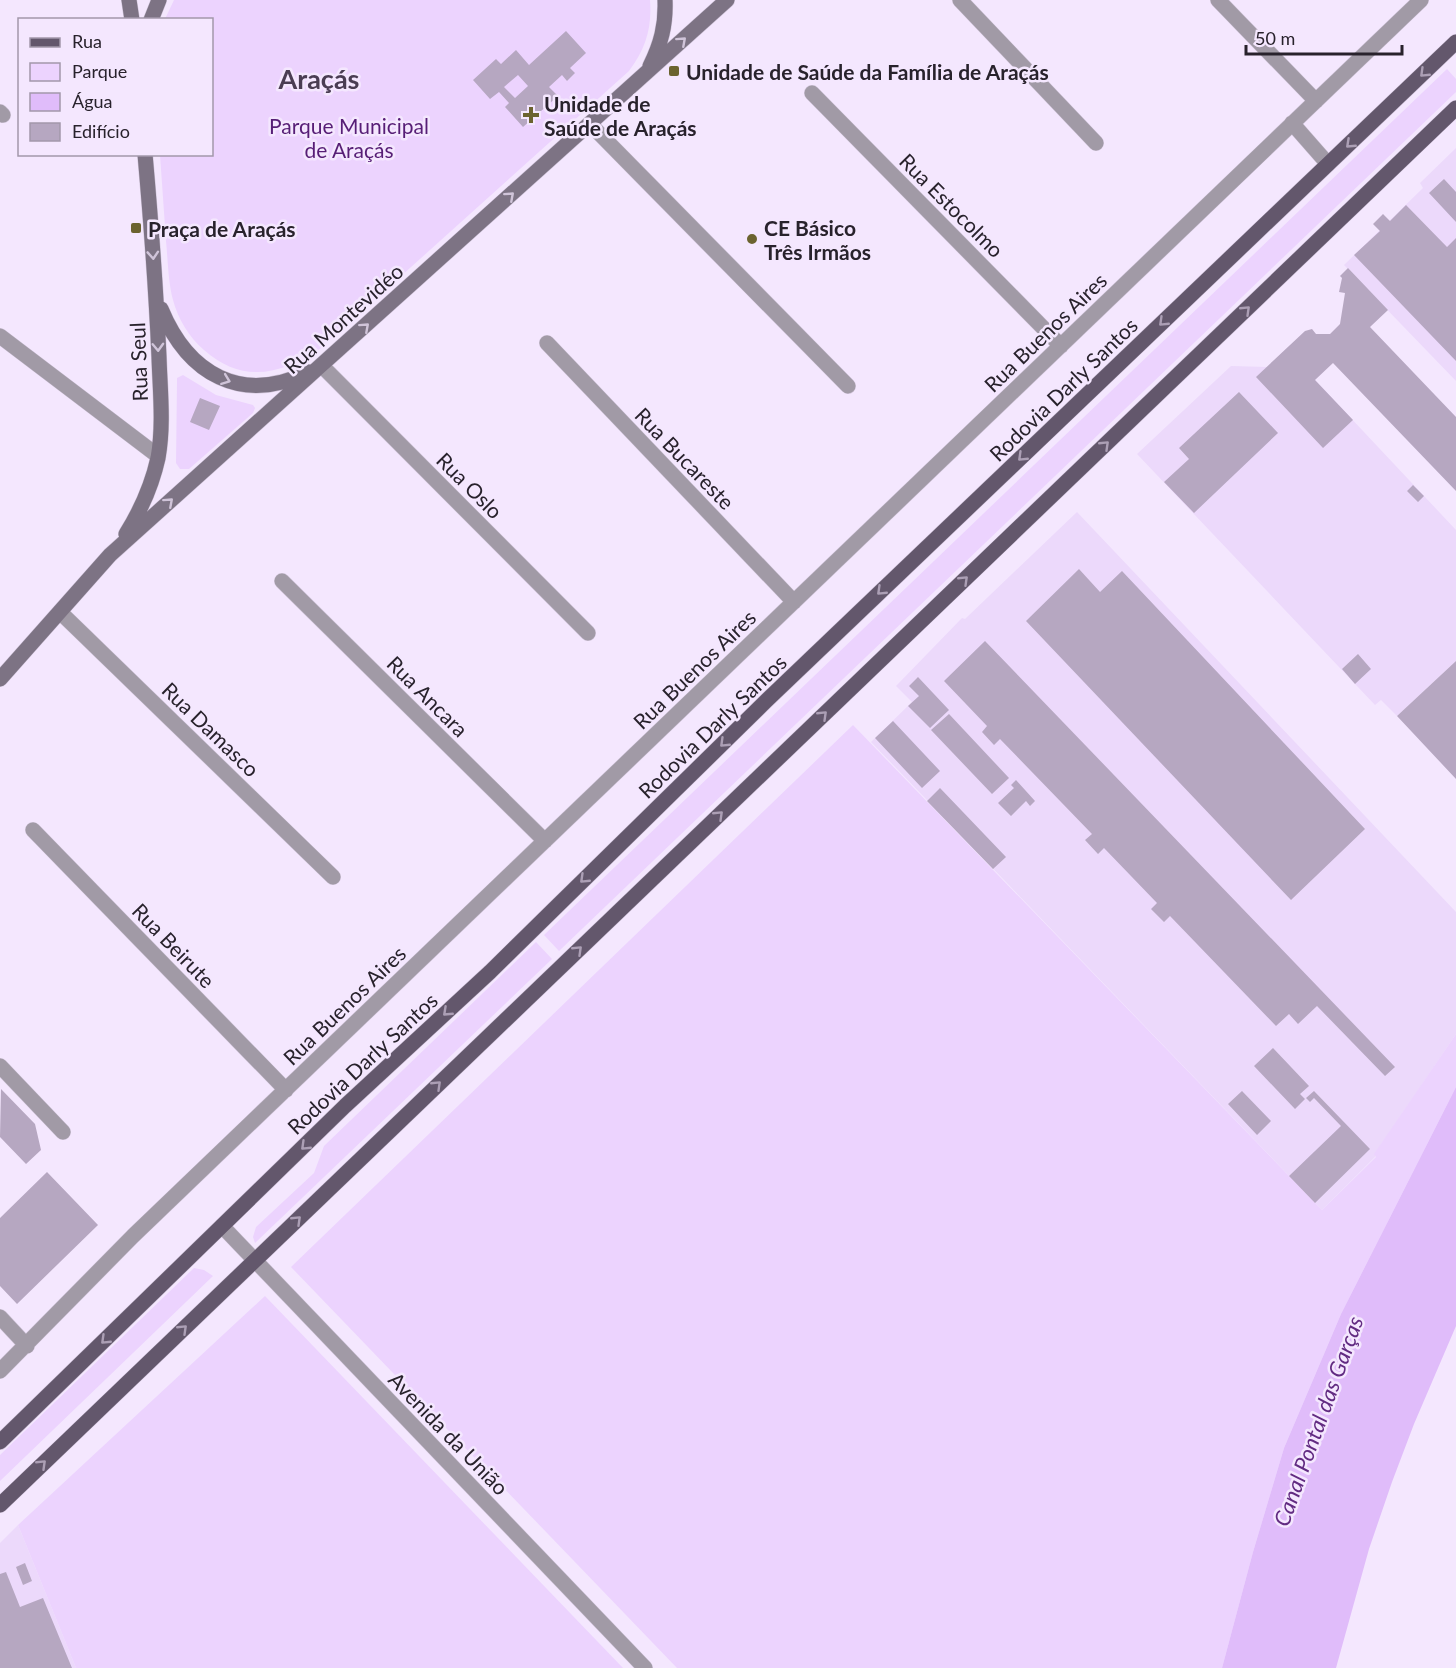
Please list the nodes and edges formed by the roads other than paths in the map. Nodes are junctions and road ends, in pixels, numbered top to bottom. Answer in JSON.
{"nodes":[{"id":1,"x":129,"y":0,"type":"edge"},
{"id":2,"x":159,"y":0,"type":"edge"},
{"id":3,"x":665,"y":0,"type":"edge"},
{"id":4,"x":727,"y":0,"type":"edge"},
{"id":5,"x":960,"y":0,"type":"edge"},
{"id":6,"x":1218,"y":0,"type":"edge"},
{"id":7,"x":1421,"y":0,"type":"edge"},
{"id":8,"x":132,"y":18,"type":"edge"},
{"id":9,"x":152,"y":18,"type":"edge"},
{"id":10,"x":1456,"y":42,"type":"edge"},
{"id":11,"x":639,"y":80,"type":"junction"},
{"id":12,"x":812,"y":93,"type":"dead end"},
{"id":13,"x":1316,"y":101,"type":"junction"},
{"id":14,"x":1456,"y":108,"type":"edge"},
{"id":15,"x":1292,"y":123,"type":"junction"},
{"id":16,"x":590,"y":124,"type":"junction"},
{"id":17,"x":1096,"y":143,"type":"dead end"},
{"id":18,"x":145,"y":156,"type":"edge"},
{"id":19,"x":1328,"y":164,"type":"junction"},
{"id":20,"x":156,"y":288,"type":"junction"},
{"id":21,"x":0,"y":336,"type":"edge"},
{"id":22,"x":547,"y":343,"type":"dead end"},
{"id":23,"x":1061,"y":346,"type":"junction"},
{"id":24,"x":322,"y":366,"type":"junction"},
{"id":25,"x":848,"y":386,"type":"dead end"},
{"id":26,"x":158,"y":456,"type":"junction"},
{"id":27,"x":110,"y":555,"type":"junction"},
{"id":28,"x":282,"y":581,"type":"dead end"},
{"id":29,"x":794,"y":602,"type":"junction"},
{"id":30,"x":60,"y":612,"type":"junction"},
{"id":31,"x":588,"y":633,"type":"dead end"},
{"id":32,"x":0,"y":679,"type":"edge"},
{"id":33,"x":33,"y":830,"type":"dead end"},
{"id":34,"x":545,"y":841,"type":"junction"},
{"id":35,"x":333,"y":877,"type":"dead end"},
{"id":36,"x":0,"y":1066,"type":"edge"},
{"id":37,"x":285,"y":1090,"type":"junction"},
{"id":38,"x":63,"y":1132,"type":"dead end"},
{"id":39,"x":222,"y":1226,"type":"junction"},
{"id":40,"x":255,"y":1261,"type":"junction"},
{"id":41,"x":0,"y":1317,"type":"edge"},
{"id":42,"x":27,"y":1346,"type":"junction"},
{"id":43,"x":0,"y":1371,"type":"edge"},
{"id":44,"x":0,"y":1442,"type":"edge"},
{"id":45,"x":0,"y":1505,"type":"edge"},
{"id":46,"x":645,"y":1668,"type":"edge"}],
"edges":[{"from":1,"to":8,"type":"street"},
{"from":2,"to":9,"type":"street"},
{"from":3,"to":11,"type":"street"},
{"from":11,"to":4,"type":"street","name":"Rua Montevidéo","one_way":true},
{"from":5,"to":17,"type":"street"},
{"from":6,"to":13,"type":"street"},
{"from":7,"to":13,"type":"street","name":"Rua Buenos Aires"},
{"from":10,"to":19,"type":"main road","name":"Rodovia Darly Santos","one_way":true},
{"from":11,"to":16,"type":"street","name":"Rua Montevidéo"},
{"from":12,"to":23,"type":"street","name":"Rua Estocolmo"},
{"from":13,"to":15,"type":"street","name":"Rua Buenos Aires"},
{"from":40,"to":14,"type":"main road","one_way":true},
{"from":15,"to":19,"type":"street"},
{"from":15,"to":23,"type":"street","name":"Rua Buenos Aires"},
{"from":24,"to":16,"type":"street","name":"Rua Montevidéo","one_way":true},
{"from":16,"to":25,"type":"street"},
{"from":18,"to":20,"type":"street","name":"Rua Seul","one_way":true},
{"from":19,"to":39,"type":"main road","name":"Rodovia Darly Santos","one_way":true},
{"from":20,"to":24,"type":"street","one_way":true},
{"from":20,"to":26,"type":"street","name":"Rua Seul","one_way":true},
{"from":21,"to":26,"type":"street"},
{"from":22,"to":29,"type":"street","name":"Rua Bucareste"},
{"from":23,"to":29,"type":"street","name":"Rua Buenos Aires"},
{"from":27,"to":24,"type":"street","name":"Rua Montevidéo","one_way":true},
{"from":24,"to":31,"type":"street","name":"Rua Oslo"},
{"from":26,"to":27,"type":"street","name":"Rua Seul"},
{"from":27,"to":30,"type":"street","name":"Rua Montevidéo"},
{"from":28,"to":34,"type":"street","name":"Rua Ancara"},
{"from":29,"to":34,"type":"street","name":"Rua Buenos Aires"},
{"from":30,"to":32,"type":"street","name":"Rua Montevidéo"},
{"from":30,"to":35,"type":"street","name":"Rua Damasco"},
{"from":33,"to":37,"type":"street","name":"Rua Beirute"},
{"from":34,"to":37,"type":"street","name":"Rua Buenos Aires"},
{"from":36,"to":38,"type":"street"},
{"from":37,"to":42,"type":"street","name":"Rua Buenos Aires"},
{"from":39,"to":40,"type":"street","name":"Avenida da União"},
{"from":39,"to":44,"type":"main road","name":"Rodovia Darly Santos","one_way":true},
{"from":45,"to":40,"type":"main road","one_way":true},
{"from":40,"to":46,"type":"street","name":"Avenida da União"},
{"from":41,"to":42,"type":"street"},
{"from":42,"to":43,"type":"street","name":"Rua Buenos Aires"}]}
